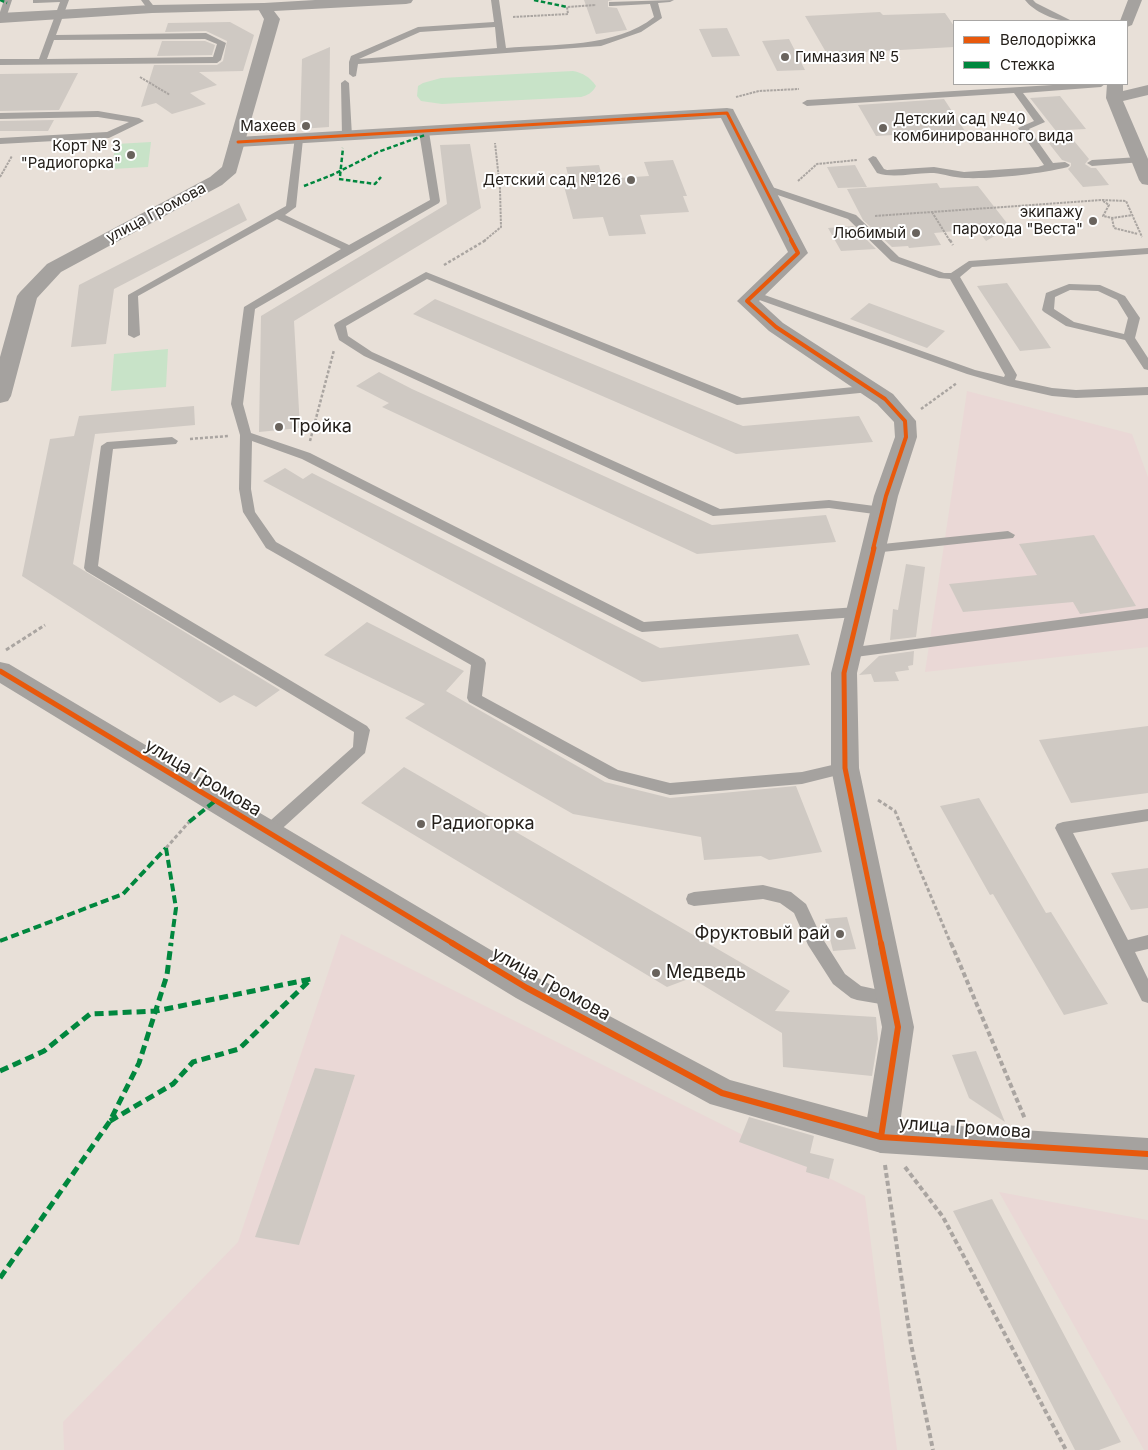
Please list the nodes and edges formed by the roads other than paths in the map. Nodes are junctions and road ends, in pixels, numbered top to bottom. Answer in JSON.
{"nodes":[{"id":1,"x":8,"y":0,"type":"edge"},
{"id":2,"x":65,"y":0,"type":"edge"},
{"id":3,"x":406,"y":0,"type":"edge"},
{"id":4,"x":495,"y":0,"type":"edge"},
{"id":5,"x":670,"y":0,"type":"edge"},
{"id":6,"x":1029,"y":0,"type":"edge"},
{"id":7,"x":36,"y":1,"type":"edge"},
{"id":8,"x":653,"y":1,"type":"edge"},
{"id":9,"x":1140,"y":1,"type":"edge"},
{"id":10,"x":269,"y":3,"type":"edge"},
{"id":11,"x":612,"y":4,"type":"road end"},
{"id":12,"x":148,"y":5,"type":"edge"},
{"id":13,"x":59,"y":7,"type":"edge"},
{"id":14,"x":1,"y":18,"type":"edge"},
{"id":15,"x":1066,"y":20,"type":"edge"},
{"id":16,"x":1128,"y":20,"type":"edge"},
{"id":17,"x":498,"y":24,"type":"junction"},
{"id":18,"x":51,"y":38,"type":"junction"},
{"id":19,"x":502,"y":50,"type":"junction"},
{"id":20,"x":0,"y":62,"type":"edge"},
{"id":21,"x":42,"y":62,"type":"junction"},
{"id":22,"x":353,"y":62,"type":"junction"},
{"id":23,"x":352,"y":74,"type":"dead end"},
{"id":24,"x":345,"y":84,"type":"dead end"},
{"id":25,"x":1082,"y":85,"type":"edge"},
{"id":26,"x":1062,"y":86,"type":"edge"},
{"id":27,"x":1021,"y":90,"type":"junction"},
{"id":28,"x":1148,"y":90,"type":"edge"},
{"id":29,"x":1114,"y":91,"type":"edge"},
{"id":30,"x":807,"y":103,"type":"dead end"},
{"id":31,"x":0,"y":116,"type":"edge"},
{"id":32,"x":424,"y":132,"type":"junction"},
{"id":33,"x":348,"y":136,"type":"junction"},
{"id":34,"x":298,"y":138,"type":"junction"},
{"id":35,"x":0,"y":141,"type":"edge"},
{"id":36,"x":238,"y":142,"type":"junction"},
{"id":37,"x":872,"y":159,"type":"road end"},
{"id":38,"x":1140,"y":160,"type":"junction"},
{"id":39,"x":1092,"y":163,"type":"dead end"},
{"id":40,"x":1065,"y":165,"type":"dead end"},
{"id":41,"x":1050,"y":166,"type":"junction"},
{"id":42,"x":1148,"y":180,"type":"edge"},
{"id":43,"x":766,"y":188,"type":"junction"},
{"id":44,"x":277,"y":215,"type":"junction"},
{"id":45,"x":1146,"y":247,"type":"edge"},
{"id":46,"x":349,"y":249,"type":"junction"},
{"id":47,"x":954,"y":276,"type":"junction"},
{"id":48,"x":755,"y":295,"type":"junction"},
{"id":49,"x":134,"y":335,"type":"dead end"},
{"id":50,"x":1129,"y":338,"type":"junction"},
{"id":51,"x":1148,"y":366,"type":"edge"},
{"id":52,"x":1008,"y":382,"type":"junction"},
{"id":53,"x":1,"y":387,"type":"edge"},
{"id":54,"x":870,"y":388,"type":"junction"},
{"id":55,"x":1148,"y":391,"type":"edge"},
{"id":56,"x":246,"y":435,"type":"junction"},
{"id":57,"x":172,"y":441,"type":"dead end"},
{"id":58,"x":882,"y":511,"type":"junction"},
{"id":59,"x":1008,"y":535,"type":"dead end"},
{"id":60,"x":873,"y":549,"type":"junction"},
{"id":61,"x":857,"y":612,"type":"junction"},
{"id":62,"x":1148,"y":614,"type":"edge"},
{"id":63,"x":848,"y":653,"type":"junction"},
{"id":64,"x":2,"y":662,"type":"edge"},
{"id":65,"x":846,"y":774,"type":"junction"},
{"id":66,"x":1148,"y":815,"type":"edge"},
{"id":67,"x":268,"y":832,"type":"junction"},
{"id":68,"x":694,"y":899,"type":"dead end"},
{"id":69,"x":1148,"y":942,"type":"edge"},
{"id":70,"x":1124,"y":948,"type":"junction"},
{"id":71,"x":1148,"y":996,"type":"edge"},
{"id":72,"x":892,"y":1000,"type":"junction"},
{"id":73,"x":881,"y":1137,"type":"junction"},
{"id":74,"x":1148,"y":1154,"type":"edge"}],
"edges":[{"from":1,"to":14,"type":"lane"},
{"from":2,"to":13,"type":"lane"},
{"from":3,"to":10,"type":"street"},
{"from":4,"to":17,"type":"lane"},
{"from":5,"to":8,"type":"lane"},
{"from":6,"to":15,"type":"lane"},
{"from":7,"to":13,"type":"lane"},
{"from":8,"to":11,"type":"lane"},
{"from":8,"to":19,"type":"lane"},
{"from":9,"to":16,"type":"street"},
{"from":10,"to":12,"type":"street"},
{"from":10,"to":36,"type":"street","name":"улица Громова"},
{"from":12,"to":13,"type":"street"},
{"from":13,"to":14,"type":"street"},
{"from":13,"to":18,"type":"lane"},
{"from":17,"to":19,"type":"lane"},
{"from":17,"to":22,"type":"lane"},
{"from":18,"to":21,"type":"lane"},
{"from":18,"to":21,"type":"lane"},
{"from":19,"to":22,"type":"lane"},
{"from":20,"to":21,"type":"lane"},
{"from":22,"to":23,"type":"lane"},
{"from":24,"to":33,"type":"lane"},
{"from":25,"to":26,"type":"lane"},
{"from":26,"to":27,"type":"lane"},
{"from":27,"to":30,"type":"lane"},
{"from":27,"to":41,"type":"lane"},
{"from":28,"to":29,"type":"street"},
{"from":29,"to":38,"type":"street"},
{"from":31,"to":35,"type":"lane"},
{"from":32,"to":33,"type":"street"},
{"from":32,"to":43,"type":"street"},
{"from":32,"to":46,"type":"lane"},
{"from":33,"to":34,"type":"street"},
{"from":34,"to":36,"type":"street"},
{"from":34,"to":44,"type":"lane"},
{"from":36,"to":53,"type":"street","name":"улица Громова"},
{"from":37,"to":41,"type":"lane"},
{"from":38,"to":39,"type":"lane"},
{"from":38,"to":42,"type":"street"},
{"from":40,"to":41,"type":"lane"},
{"from":43,"to":47,"type":"lane"},
{"from":43,"to":48,"type":"street"},
{"from":44,"to":46,"type":"lane"},
{"from":44,"to":49,"type":"lane"},
{"from":45,"to":47,"type":"lane"},
{"from":46,"to":56,"type":"lane"},
{"from":47,"to":52,"type":"lane"},
{"from":48,"to":52,"type":"lane"},
{"from":48,"to":54,"type":"street"},
{"from":50,"to":50,"type":"lane"},
{"from":50,"to":51,"type":"lane"},
{"from":52,"to":55,"type":"lane"},
{"from":54,"to":58,"type":"street"},
{"from":54,"to":58,"type":"lane"},
{"from":56,"to":61,"type":"lane"},
{"from":56,"to":65,"type":"lane"},
{"from":57,"to":67,"type":"lane"},
{"from":58,"to":60,"type":"street"},
{"from":59,"to":60,"type":"lane"},
{"from":60,"to":61,"type":"street"},
{"from":61,"to":63,"type":"street"},
{"from":62,"to":63,"type":"lane"},
{"from":63,"to":65,"type":"street"},
{"from":64,"to":67,"type":"street","name":"улица Громова"},
{"from":65,"to":72,"type":"street"},
{"from":66,"to":70,"type":"lane"},
{"from":67,"to":73,"type":"street","name":"улица Громова"},
{"from":68,"to":72,"type":"lane"},
{"from":69,"to":70,"type":"lane"},
{"from":70,"to":71,"type":"lane"},
{"from":72,"to":73,"type":"street"},
{"from":73,"to":74,"type":"street","name":"улица Громова"}]}
